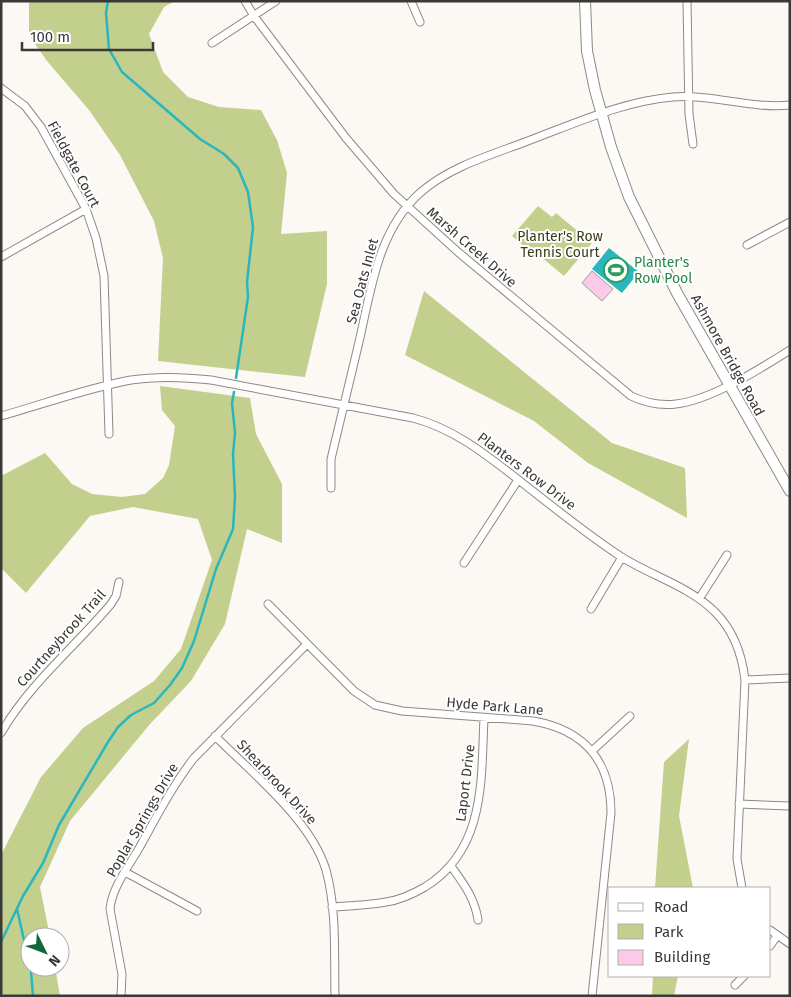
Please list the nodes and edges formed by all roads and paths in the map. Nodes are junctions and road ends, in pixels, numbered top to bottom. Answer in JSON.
{"nodes":[{"id":1,"x":245,"y":1,"type":"edge"},
{"id":2,"x":276,"y":1,"type":"edge"},
{"id":3,"x":411,"y":1,"type":"edge"},
{"id":4,"x":585,"y":1,"type":"edge"},
{"id":5,"x":687,"y":1,"type":"edge"},
{"id":6,"x":254,"y":16,"type":"junction"},
{"id":7,"x":420,"y":22,"type":"dead end"},
{"id":8,"x":212,"y":43,"type":"dead end"},
{"id":9,"x":1,"y":88,"type":"edge"},
{"id":10,"x":690,"y":96,"type":"junction"},
{"id":11,"x":790,"y":105,"type":"edge"},
{"id":12,"x":601,"y":114,"type":"junction"},
{"id":13,"x":693,"y":144,"type":"dead end"},
{"id":14,"x":407,"y":206,"type":"junction"},
{"id":15,"x":86,"y":209,"type":"junction"},
{"id":16,"x":790,"y":222,"type":"edge"},
{"id":17,"x":747,"y":245,"type":"dead end"},
{"id":18,"x":1,"y":257,"type":"edge"},
{"id":19,"x":790,"y":350,"type":"edge"},
{"id":20,"x":729,"y":384,"type":"junction"},
{"id":21,"x":107,"y":386,"type":"junction"},
{"id":22,"x":344,"y":405,"type":"junction"},
{"id":23,"x":1,"y":416,"type":"edge"},
{"id":24,"x":108,"y":434,"type":"dead end"},
{"id":25,"x":518,"y":480,"type":"junction"},
{"id":26,"x":331,"y":488,"type":"dead end"},
{"id":27,"x":790,"y":491,"type":"edge"},
{"id":28,"x":727,"y":555,"type":"dead end"},
{"id":29,"x":622,"y":557,"type":"junction"},
{"id":30,"x":464,"y":563,"type":"dead end"},
{"id":31,"x":119,"y":582,"type":"dead end"},
{"id":32,"x":699,"y":599,"type":"junction"},
{"id":33,"x":268,"y":604,"type":"dead end"},
{"id":34,"x":591,"y":609,"type":"dead end"},
{"id":35,"x":307,"y":644,"type":"junction"},
{"id":36,"x":790,"y":678,"type":"edge"},
{"id":37,"x":745,"y":680,"type":"junction"},
{"id":38,"x":630,"y":716,"type":"dead end"},
{"id":39,"x":484,"y":718,"type":"junction"},
{"id":40,"x":1,"y":733,"type":"edge"},
{"id":41,"x":216,"y":736,"type":"junction"},
{"id":42,"x":592,"y":751,"type":"junction"},
{"id":43,"x":739,"y":804,"type":"junction"},
{"id":44,"x":790,"y":806,"type":"edge"},
{"id":45,"x":451,"y":866,"type":"junction"},
{"id":46,"x":125,"y":872,"type":"junction"},
{"id":47,"x":742,"y":887,"type":"edge"},
{"id":48,"x":332,"y":907,"type":"junction"},
{"id":49,"x":197,"y":911,"type":"dead end"},
{"id":50,"x":478,"y":920,"type":"dead end"},
{"id":51,"x":771,"y":931,"type":"edge"},
{"id":52,"x":777,"y":936,"type":"junction"},
{"id":53,"x":790,"y":944,"type":"edge"},
{"id":54,"x":771,"y":945,"type":"edge"},
{"id":55,"x":743,"y":977,"type":"edge"},
{"id":56,"x":735,"y":985,"type":"dead end"},
{"id":57,"x":121,"y":996,"type":"edge"},
{"id":58,"x":335,"y":996,"type":"edge"},
{"id":59,"x":592,"y":996,"type":"edge"}],
"edges":[{"from":1,"to":6,"type":"street","name":"Marsh Creek Drive"},
{"from":2,"to":6,"type":"street"},
{"from":3,"to":7,"type":"street"},
{"from":4,"to":12,"type":"main road","name":"Ashmore Bridge Road"},
{"from":5,"to":10,"type":"street"},
{"from":6,"to":8,"type":"street"},
{"from":6,"to":14,"type":"street","name":"Marsh Creek Drive"},
{"from":9,"to":15,"type":"street","name":"Fieldgate Court"},
{"from":10,"to":11,"type":"street","name":"Sea Oats Inlet"},
{"from":10,"to":12,"type":"street","name":"Sea Oats Inlet"},
{"from":10,"to":13,"type":"street"},
{"from":12,"to":14,"type":"street","name":"Sea Oats Inlet"},
{"from":12,"to":20,"type":"main road","name":"Ashmore Bridge Road"},
{"from":14,"to":20,"type":"street","name":"Marsh Creek Drive"},
{"from":14,"to":22,"type":"street","name":"Sea Oats Inlet"},
{"from":15,"to":18,"type":"street"},
{"from":15,"to":21,"type":"street","name":"Fieldgate Court"},
{"from":16,"to":17,"type":"street"},
{"from":19,"to":20,"type":"street","name":"Marsh Creek Drive"},
{"from":20,"to":27,"type":"main road","name":"Ashmore Bridge Road"},
{"from":21,"to":22,"type":"street","name":"Planters Row Drive"},
{"from":21,"to":23,"type":"street","name":"Planters Row Drive"},
{"from":21,"to":24,"type":"street","name":"Fieldgate Court"},
{"from":22,"to":25,"type":"street","name":"Planters Row Drive"},
{"from":22,"to":26,"type":"street","name":"Sea Oats Inlet"},
{"from":25,"to":29,"type":"street","name":"Planters Row Drive"},
{"from":25,"to":30,"type":"street"},
{"from":28,"to":32,"type":"street"},
{"from":29,"to":32,"type":"street","name":"Planters Row Drive"},
{"from":29,"to":34,"type":"street"},
{"from":31,"to":40,"type":"street","name":"Courtneybrook Trail"},
{"from":32,"to":37,"type":"street","name":"Planters Row Drive"},
{"from":33,"to":35,"type":"street","name":"Hyde Park Lane"},
{"from":35,"to":39,"type":"street","name":"Hyde Park Lane"},
{"from":35,"to":41,"type":"street","name":"Poplar Springs Drive"},
{"from":36,"to":37,"type":"street"},
{"from":37,"to":43,"type":"street","name":"Planters Row Drive"},
{"from":38,"to":42,"type":"street"},
{"from":39,"to":42,"type":"street","name":"Hyde Park Lane"},
{"from":39,"to":45,"type":"street","name":"Laport Drive"},
{"from":41,"to":46,"type":"street","name":"Poplar Springs Drive"},
{"from":41,"to":48,"type":"street","name":"Shearbrook Drive"},
{"from":42,"to":59,"type":"street","name":"Hyde Park Lane"},
{"from":43,"to":44,"type":"street"},
{"from":43,"to":47,"type":"street","name":"Planters Row Drive"},
{"from":45,"to":48,"type":"street","name":"Laport Drive"},
{"from":45,"to":50,"type":"street"},
{"from":46,"to":49,"type":"street"},
{"from":46,"to":57,"type":"street","name":"Poplar Springs Drive"},
{"from":48,"to":58,"type":"street","name":"Shearbrook Drive"},
{"from":51,"to":52,"type":"street"},
{"from":52,"to":53,"type":"street"},
{"from":52,"to":54,"type":"street"},
{"from":55,"to":56,"type":"street"}]}
